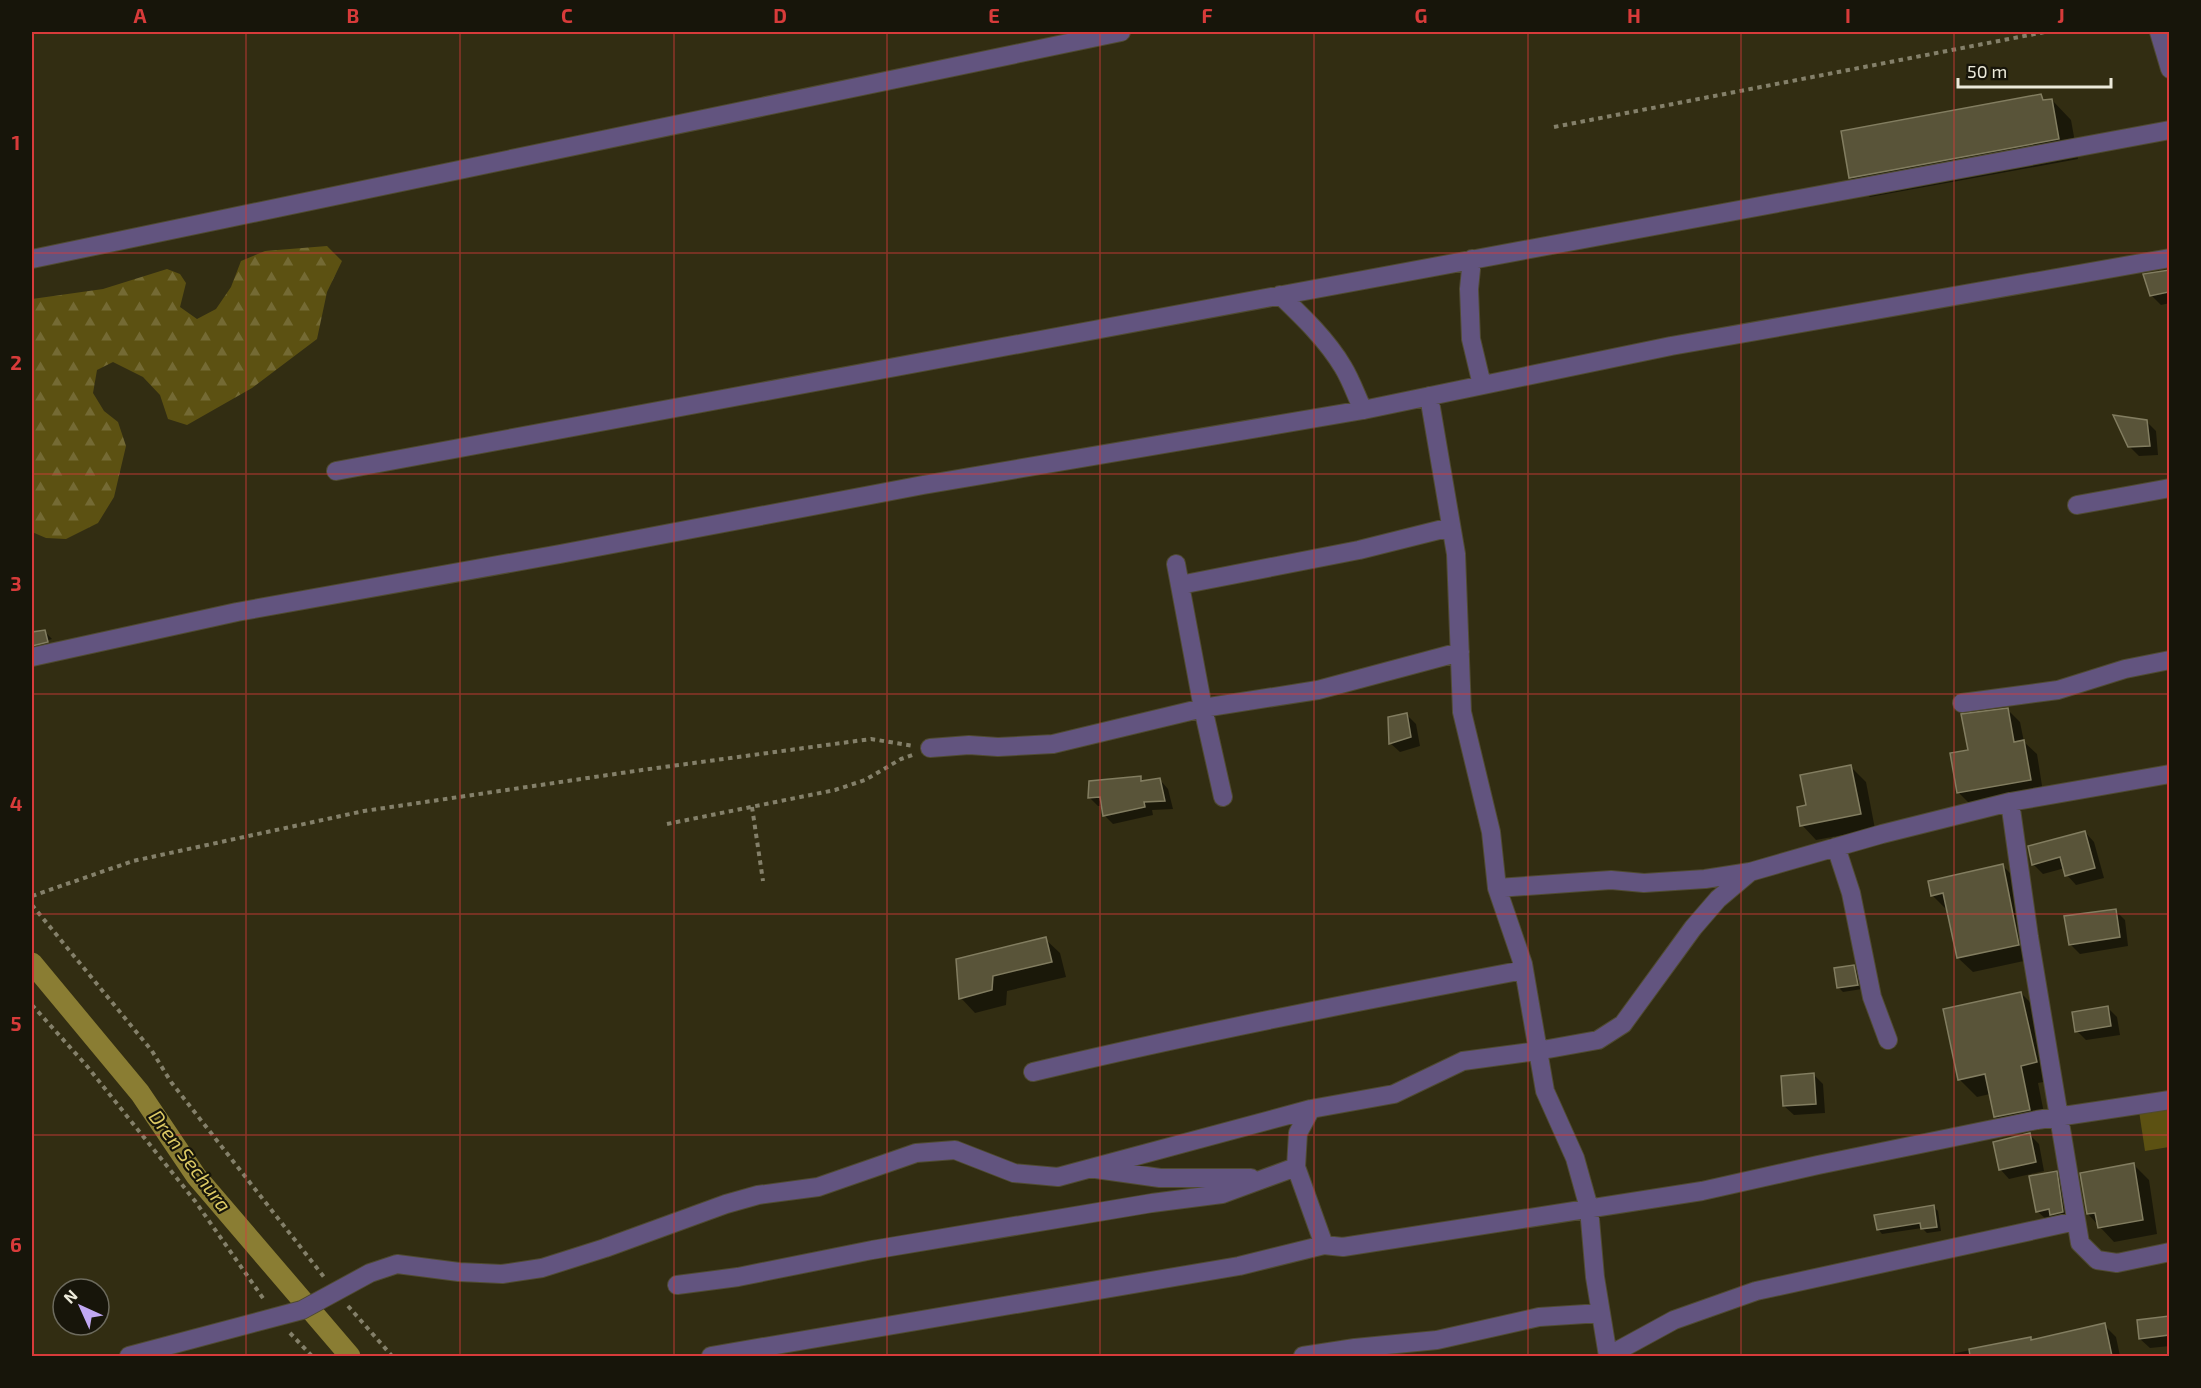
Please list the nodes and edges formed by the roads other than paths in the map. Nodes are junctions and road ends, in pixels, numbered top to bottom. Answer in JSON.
{"nodes":[{"id":1,"x":1121,"y":32,"type":"edge"},
{"id":2,"x":2159,"y":32,"type":"edge"},
{"id":3,"x":2169,"y":69,"type":"edge"},
{"id":4,"x":2169,"y":130,"type":"edge"},
{"id":5,"x":2169,"y":258,"type":"edge"},
{"id":6,"x":32,"y":259,"type":"edge"},
{"id":7,"x":1472,"y":260,"type":"junction"},
{"id":8,"x":1280,"y":295,"type":"junction"},
{"id":9,"x":1482,"y":385,"type":"junction"},
{"id":10,"x":1429,"y":396,"type":"junction"},
{"id":11,"x":1363,"y":410,"type":"junction"},
{"id":12,"x":336,"y":471,"type":"dead end"},
{"id":13,"x":2169,"y":488,"type":"edge"},
{"id":14,"x":2077,"y":505,"type":"dead end"},
{"id":15,"x":1451,"y":527,"type":"junction"},
{"id":16,"x":1176,"y":564,"type":"dead end"},
{"id":17,"x":1180,"y":585,"type":"junction"},
{"id":18,"x":1460,"y":652,"type":"junction"},
{"id":19,"x":32,"y":657,"type":"edge"},
{"id":20,"x":2169,"y":660,"type":"edge"},
{"id":21,"x":1962,"y":703,"type":"dead end"},
{"id":22,"x":1203,"y":708,"type":"junction"},
{"id":23,"x":930,"y":748,"type":"road end"},
{"id":24,"x":2169,"y":774,"type":"edge"},
{"id":25,"x":1223,"y":797,"type":"dead end"},
{"id":26,"x":2010,"y":801,"type":"junction"},
{"id":27,"x":1836,"y":847,"type":"junction"},
{"id":28,"x":1750,"y":872,"type":"junction"},
{"id":29,"x":1497,"y":888,"type":"junction"},
{"id":30,"x":1524,"y":970,"type":"junction"},
{"id":31,"x":1888,"y":1040,"type":"dead end"},
{"id":32,"x":1537,"y":1051,"type":"junction"},
{"id":33,"x":1033,"y":1072,"type":"dead end"},
{"id":34,"x":2169,"y":1100,"type":"edge"},
{"id":35,"x":1311,"y":1109,"type":"junction"},
{"id":36,"x":2059,"y":1116,"type":"junction"},
{"id":37,"x":1296,"y":1167,"type":"junction"},
{"id":38,"x":1090,"y":1169,"type":"junction"},
{"id":39,"x":1265,"y":1178,"type":"junction"},
{"id":40,"x":1589,"y":1208,"type":"junction"},
{"id":41,"x":2076,"y":1221,"type":"junction"},
{"id":42,"x":1324,"y":1245,"type":"junction"},
{"id":43,"x":2169,"y":1252,"type":"edge"},
{"id":44,"x":677,"y":1285,"type":"dead end"},
{"id":45,"x":1601,"y":1313,"type":"junction"},
{"id":46,"x":129,"y":1356,"type":"edge"},
{"id":47,"x":711,"y":1356,"type":"edge"},
{"id":48,"x":1303,"y":1356,"type":"edge"},
{"id":49,"x":1608,"y":1356,"type":"edge"}],
"edges":[{"from":1,"to":6,"type":"street"},
{"from":2,"to":3,"type":"street"},
{"from":4,"to":7,"type":"street"},
{"from":5,"to":9,"type":"street"},
{"from":7,"to":8,"type":"street"},
{"from":7,"to":9,"type":"street"},
{"from":8,"to":11,"type":"street"},
{"from":8,"to":12,"type":"street"},
{"from":9,"to":10,"type":"street"},
{"from":10,"to":11,"type":"street"},
{"from":10,"to":15,"type":"street"},
{"from":11,"to":19,"type":"street"},
{"from":13,"to":14,"type":"street"},
{"from":15,"to":17,"type":"street"},
{"from":15,"to":18,"type":"street"},
{"from":16,"to":17,"type":"street"},
{"from":17,"to":22,"type":"street"},
{"from":18,"to":22,"type":"street"},
{"from":18,"to":29,"type":"street"},
{"from":20,"to":21,"type":"street"},
{"from":22,"to":23,"type":"street"},
{"from":22,"to":25,"type":"street"},
{"from":24,"to":26,"type":"street"},
{"from":26,"to":27,"type":"street"},
{"from":26,"to":36,"type":"street"},
{"from":27,"to":28,"type":"street"},
{"from":27,"to":31,"type":"street"},
{"from":28,"to":29,"type":"street"},
{"from":28,"to":32,"type":"street"},
{"from":29,"to":30,"type":"street"},
{"from":30,"to":32,"type":"street"},
{"from":30,"to":33,"type":"street"},
{"from":32,"to":35,"type":"street"},
{"from":32,"to":40,"type":"street"},
{"from":34,"to":36,"type":"street"},
{"from":35,"to":37,"type":"street"},
{"from":35,"to":38,"type":"street"},
{"from":36,"to":40,"type":"street"},
{"from":36,"to":41,"type":"street"},
{"from":37,"to":39,"type":"street"},
{"from":37,"to":42,"type":"street"},
{"from":38,"to":39,"type":"street"},
{"from":38,"to":46,"type":"street"},
{"from":39,"to":44,"type":"street"},
{"from":40,"to":42,"type":"street"},
{"from":40,"to":45,"type":"street"},
{"from":41,"to":43,"type":"street"},
{"from":41,"to":49,"type":"street"},
{"from":42,"to":47,"type":"street"},
{"from":45,"to":48,"type":"street"},
{"from":45,"to":49,"type":"street"}]}
